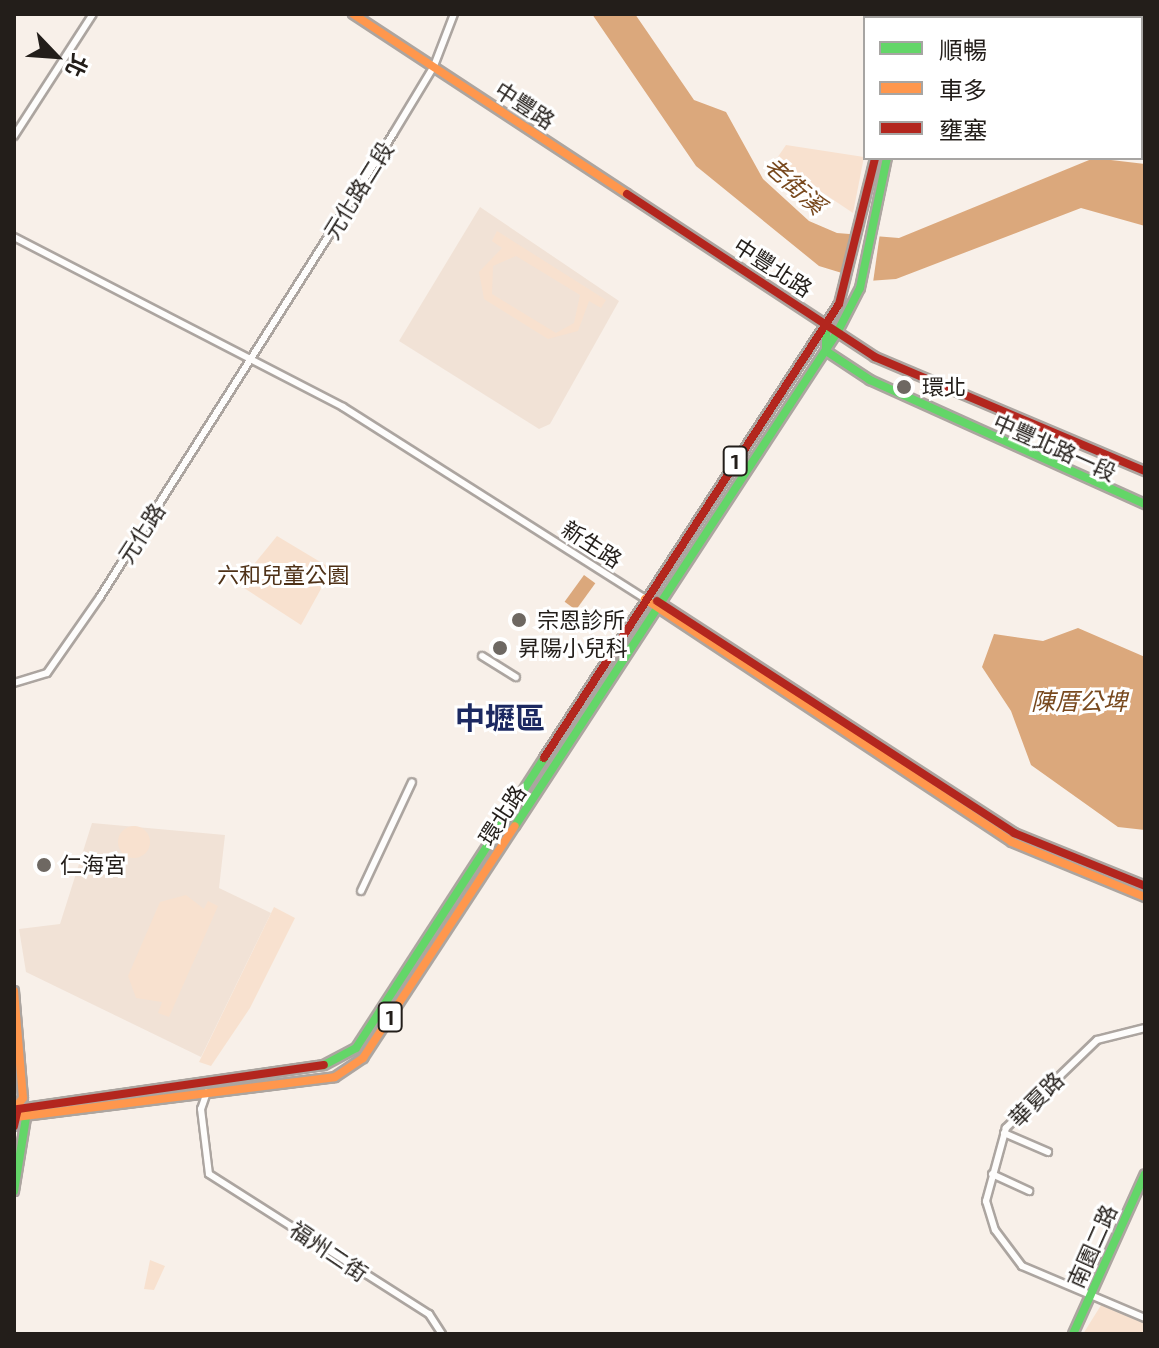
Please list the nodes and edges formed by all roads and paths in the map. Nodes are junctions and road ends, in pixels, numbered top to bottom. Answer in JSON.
{"nodes":[{"id":1,"x":82,"y":14,"type":"edge"},
{"id":2,"x":353,"y":14,"type":"edge"},
{"id":3,"x":454,"y":14,"type":"edge"},
{"id":4,"x":92,"y":16,"type":"edge"},
{"id":5,"x":434,"y":66,"type":"junction"},
{"id":6,"x":14,"y":136,"type":"edge"},
{"id":7,"x":875,"y":160,"type":"edge"},
{"id":8,"x":887,"y":160,"type":"edge"},
{"id":9,"x":678,"y":226,"type":"joint"},
{"id":10,"x":14,"y":237,"type":"edge"},
{"id":11,"x":826,"y":324,"type":"junction"},
{"id":12,"x":838,"y":331,"type":"junction"},
{"id":13,"x":826,"y":351,"type":"junction"},
{"id":14,"x":253,"y":362,"type":"junction"},
{"id":15,"x":1145,"y":471,"type":"edge"},
{"id":16,"x":1145,"y":504,"type":"edge"},
{"id":17,"x":645,"y":599,"type":"junction"},
{"id":18,"x":661,"y":602,"type":"junction"},
{"id":19,"x":655,"y":612,"type":"junction"},
{"id":20,"x":482,"y":656,"type":"dead end"},
{"id":21,"x":516,"y":677,"type":"dead end"},
{"id":22,"x":14,"y":683,"type":"edge"},
{"id":23,"x":573,"y":713,"type":"junction"},
{"id":24,"x":584,"y":720,"type":"junction"},
{"id":25,"x":412,"y":782,"type":"dead end"},
{"id":26,"x":497,"y":831,"type":"junction"},
{"id":27,"x":508,"y":838,"type":"junction"},
{"id":28,"x":1145,"y":886,"type":"edge"},
{"id":29,"x":361,"y":891,"type":"dead end"},
{"id":30,"x":1145,"y":897,"type":"edge"},
{"id":31,"x":14,"y":991,"type":"edge"},
{"id":32,"x":1145,"y":1028,"type":"edge"},
{"id":33,"x":212,"y":1080,"type":"junction"},
{"id":34,"x":205,"y":1096,"type":"junction"},
{"id":35,"x":25,"y":1102,"type":"junction"},
{"id":36,"x":15,"y":1116,"type":"edge"},
{"id":37,"x":26,"y":1117,"type":"junction"},
{"id":38,"x":1004,"y":1133,"type":"junction"},
{"id":39,"x":1048,"y":1152,"type":"dead end"},
{"id":40,"x":992,"y":1174,"type":"junction"},
{"id":41,"x":1145,"y":1174,"type":"edge"},
{"id":42,"x":14,"y":1191,"type":"edge"},
{"id":43,"x":1029,"y":1191,"type":"dead end"},
{"id":44,"x":1091,"y":1292,"type":"junction"},
{"id":45,"x":1145,"y":1318,"type":"edge"},
{"id":46,"x":442,"y":1334,"type":"edge"},
{"id":47,"x":1073,"y":1334,"type":"edge"}],
"edges":[{"from":1,"to":4,"type":"street"},
{"from":2,"to":5,"type":"main road","name":"中豐路"},
{"from":3,"to":5,"type":"street","name":"元化路二段"},
{"from":4,"to":6,"type":"street"},
{"from":5,"to":9,"type":"main road","name":"中豐路"},
{"from":5,"to":14,"type":"street","name":"元化路二段"},
{"from":7,"to":11,"type":"main road","name":"環北路","number":"1"},
{"from":8,"to":12,"type":"main road","name":"環北路","number":"1"},
{"from":9,"to":11,"type":"main road","name":"中豐北路"},
{"from":10,"to":14,"type":"street","name":"新生路"},
{"from":11,"to":12,"type":"main road","name":"中豐北路一段"},
{"from":11,"to":13,"type":"main road","name":"中豐北路"},
{"from":11,"to":17,"type":"main road","name":"環北路","number":"1"},
{"from":12,"to":13,"type":"main road","name":"環北路","number":"1"},
{"from":12,"to":15,"type":"main road","name":"中豐北路一段"},
{"from":13,"to":16,"type":"main road","name":"中豐北路一段"},
{"from":13,"to":18,"type":"main road","name":"環北路","number":"1"},
{"from":14,"to":17,"type":"street","name":"新生路"},
{"from":14,"to":22,"type":"street","name":"元化路"},
{"from":17,"to":18,"type":"main road","name":"新生路"},
{"from":17,"to":19,"type":"main road"},
{"from":17,"to":23,"type":"main road","name":"環北路","number":"1"},
{"from":18,"to":19,"type":"main road","name":"環北路","number":"1"},
{"from":18,"to":28,"type":"main road","name":"新生路"},
{"from":19,"to":24,"type":"main road","name":"環北路","number":"1"},
{"from":19,"to":30,"type":"main road"},
{"from":20,"to":21,"type":"street"},
{"from":23,"to":24,"type":"street"},
{"from":23,"to":26,"type":"main road","name":"環北路","number":"1"},
{"from":24,"to":27,"type":"main road","name":"環北路","number":"1"},
{"from":25,"to":29,"type":"street"},
{"from":26,"to":27,"type":"street"},
{"from":26,"to":33,"type":"main road","name":"環北路","number":"1"},
{"from":27,"to":34,"type":"main road","name":"環北路","number":"1"},
{"from":31,"to":35,"type":"main road"},
{"from":32,"to":38,"type":"street","name":"華夏路"},
{"from":33,"to":34,"type":"street"},
{"from":33,"to":35,"type":"main road","name":"環北路","number":"1"},
{"from":34,"to":37,"type":"main road","name":"環北路","number":"1"},
{"from":34,"to":46,"type":"street","name":"福州二街"},
{"from":35,"to":36,"type":"main road","name":"環北路","number":"1"},
{"from":35,"to":37,"type":"main road"},
{"from":36,"to":37,"type":"main road","name":"環北路","number":"1"},
{"from":37,"to":42,"type":"main road"},
{"from":38,"to":39,"type":"street"},
{"from":38,"to":40,"type":"street","name":"華夏路"},
{"from":40,"to":43,"type":"street"},
{"from":40,"to":44,"type":"street","name":"華夏路"},
{"from":41,"to":44,"type":"main road","name":"南園二路"},
{"from":44,"to":45,"type":"street","name":"華夏路"},
{"from":44,"to":47,"type":"main road","name":"南園二路"}]}
